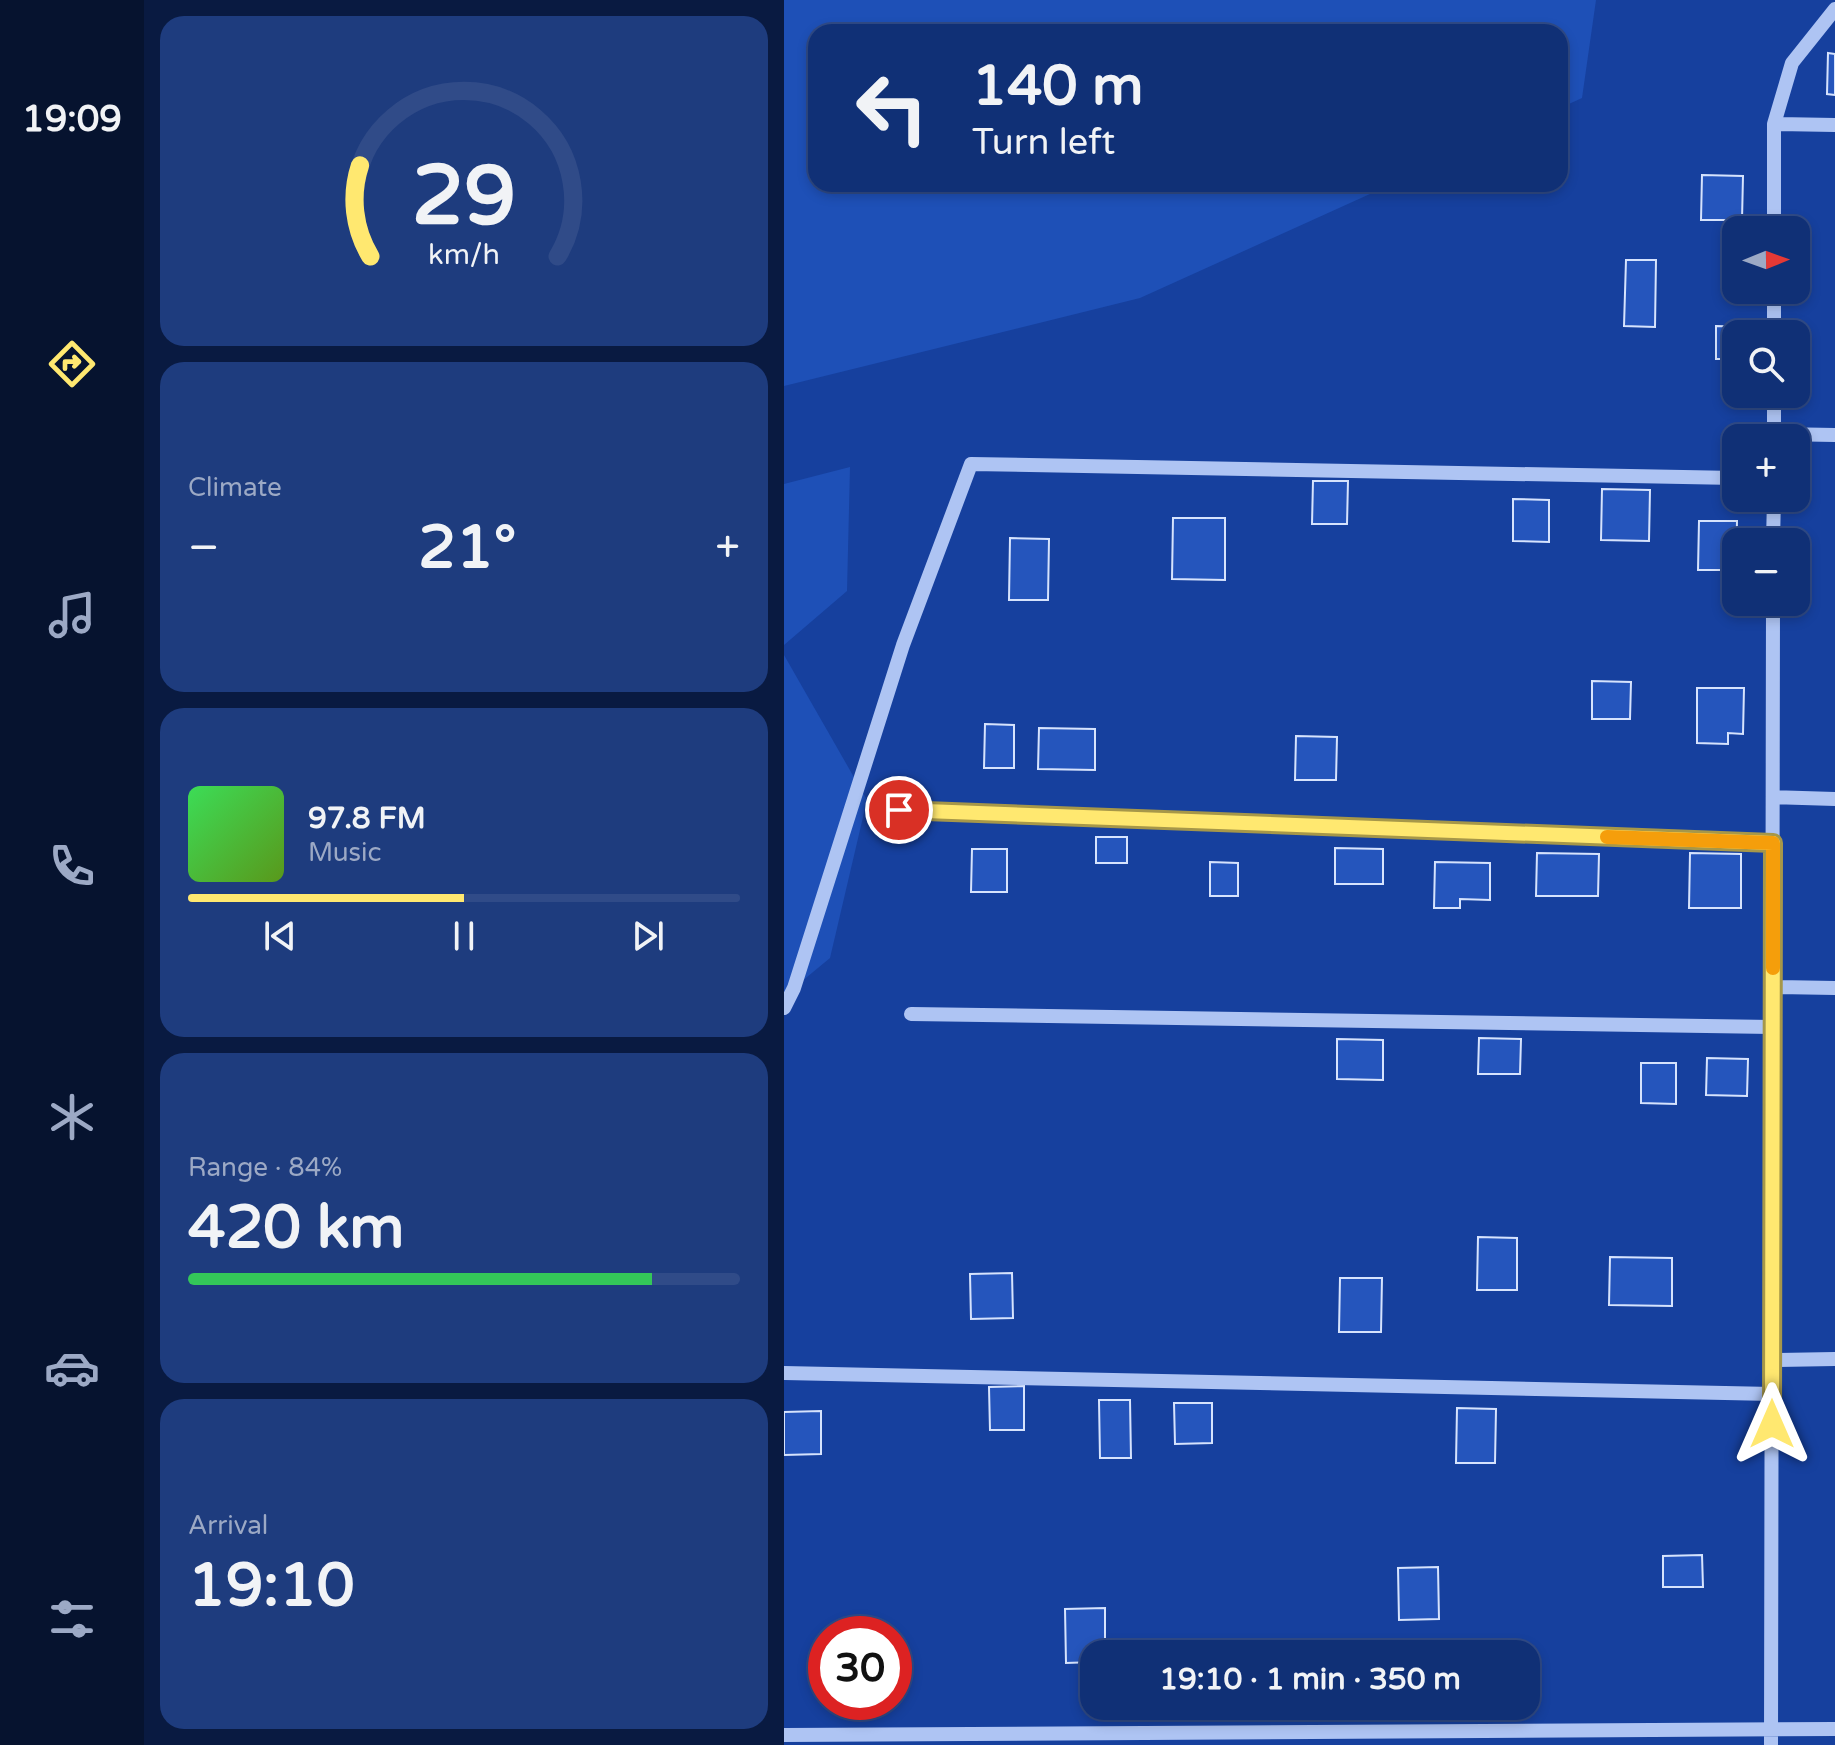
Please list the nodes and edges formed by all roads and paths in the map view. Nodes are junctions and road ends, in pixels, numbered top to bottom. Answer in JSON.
{"nodes":[{"id":1,"x":1835,"y":9,"type":"edge"},
{"id":2,"x":1774,"y":124,"type":"junction"},
{"id":3,"x":1835,"y":125,"type":"edge"},
{"id":4,"x":1774,"y":216,"type":"edge"},
{"id":5,"x":1810,"y":435,"type":"edge"},
{"id":6,"x":1835,"y":435,"type":"edge"},
{"id":7,"x":1722,"y":478,"type":"edge"},
{"id":8,"x":1773,"y":616,"type":"edge"},
{"id":9,"x":1773,"y":797,"type":"junction"},
{"id":10,"x":1835,"y":799,"type":"edge"},
{"id":11,"x":899,"y":810,"type":"dead end"},
{"id":12,"x":1773,"y":843,"type":"junction"},
{"id":13,"x":1773,"y":987,"type":"junction"},
{"id":14,"x":1835,"y":988,"type":"edge"},
{"id":15,"x":784,"y":1008,"type":"edge"},
{"id":16,"x":911,"y":1014,"type":"dead end"},
{"id":17,"x":1772,"y":1027,"type":"junction"},
{"id":18,"x":1835,"y":1359,"type":"edge"},
{"id":19,"x":1772,"y":1360,"type":"junction"},
{"id":20,"x":784,"y":1373,"type":"edge"},
{"id":21,"x":1772,"y":1394,"type":"junction"},
{"id":22,"x":1835,"y":1729,"type":"edge"},
{"id":23,"x":784,"y":1735,"type":"edge"},
{"id":24,"x":1771,"y":1737,"type":"edge"}],
"edges":[{"from":1,"to":2,"type":"street"},
{"from":2,"to":3,"type":"street"},
{"from":2,"to":4,"type":"street"},
{"from":5,"to":6,"type":"street"},
{"from":7,"to":15,"type":"street"},
{"from":8,"to":9,"type":"street"},
{"from":9,"to":10,"type":"street"},
{"from":9,"to":12,"type":"street"},
{"from":11,"to":12,"type":"street"},
{"from":12,"to":13,"type":"street"},
{"from":13,"to":14,"type":"street"},
{"from":13,"to":17,"type":"street"},
{"from":16,"to":17,"type":"street"},
{"from":17,"to":19,"type":"street"},
{"from":18,"to":19,"type":"street"},
{"from":19,"to":21,"type":"street"},
{"from":20,"to":21,"type":"street"},
{"from":21,"to":24,"type":"street"},
{"from":22,"to":24,"type":"street"},
{"from":23,"to":24,"type":"street"}]}
